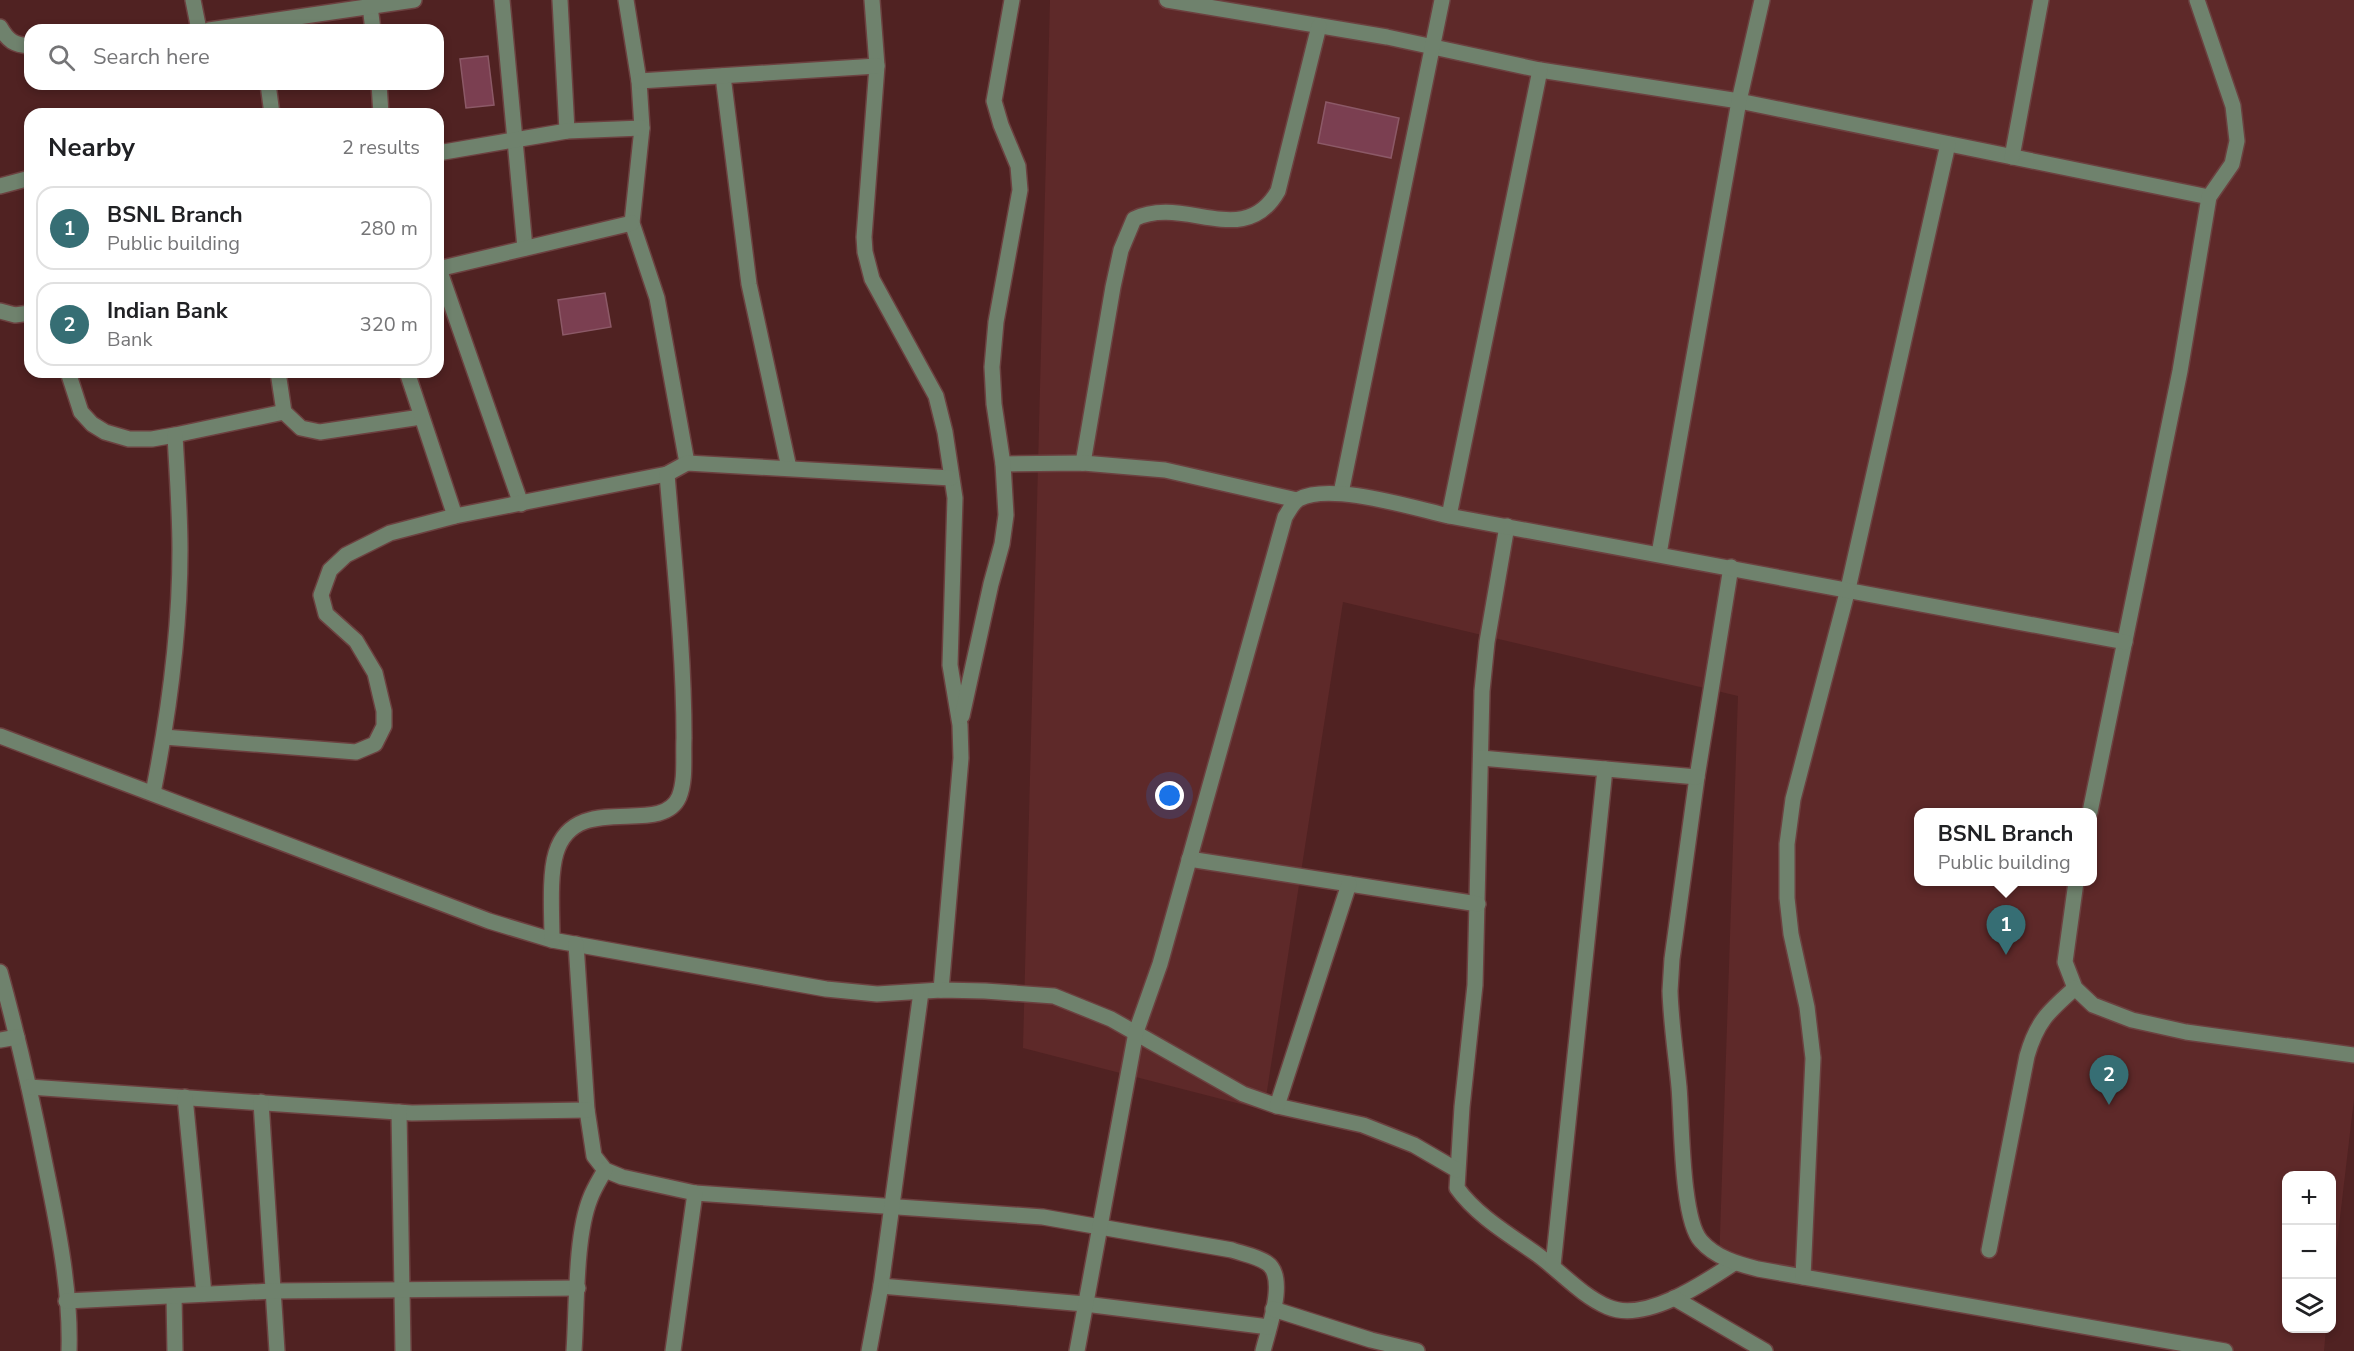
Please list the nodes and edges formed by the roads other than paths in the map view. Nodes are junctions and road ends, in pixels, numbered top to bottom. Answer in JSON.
{"nodes":[{"id":1,"x":193,"y":0,"type":"edge"},
{"id":2,"x":414,"y":0,"type":"edge"},
{"id":3,"x":502,"y":0,"type":"edge"},
{"id":4,"x":560,"y":0,"type":"edge"},
{"id":5,"x":626,"y":0,"type":"edge"},
{"id":6,"x":872,"y":0,"type":"edge"},
{"id":7,"x":1012,"y":0,"type":"edge"},
{"id":8,"x":1167,"y":0,"type":"edge"},
{"id":9,"x":1442,"y":0,"type":"edge"},
{"id":10,"x":1762,"y":0,"type":"edge"},
{"id":11,"x":2041,"y":0,"type":"edge"},
{"id":12,"x":2197,"y":0,"type":"edge"},
{"id":13,"x":370,"y":6,"type":"junction"},
{"id":14,"x":1238,"y":6,"type":"edge"},
{"id":15,"x":198,"y":24,"type":"edge"},
{"id":16,"x":270,"y":24,"type":"edge"},
{"id":17,"x":372,"y":24,"type":"edge"},
{"id":18,"x":1319,"y":26,"type":"junction"},
{"id":19,"x":0,"y":27,"type":"edge"},
{"id":20,"x":24,"y":46,"type":"edge"},
{"id":21,"x":1432,"y":47,"type":"junction"},
{"id":22,"x":877,"y":66,"type":"junction"},
{"id":23,"x":1540,"y":70,"type":"junction"},
{"id":24,"x":723,"y":76,"type":"junction"},
{"id":25,"x":639,"y":81,"type":"junction"},
{"id":26,"x":268,"y":90,"type":"edge"},
{"id":27,"x":379,"y":90,"type":"edge"},
{"id":28,"x":1739,"y":100,"type":"junction"},
{"id":29,"x":271,"y":108,"type":"edge"},
{"id":30,"x":381,"y":108,"type":"edge"},
{"id":31,"x":642,"y":128,"type":"junction"},
{"id":32,"x":567,"y":131,"type":"junction"},
{"id":33,"x":515,"y":141,"type":"junction"},
{"id":34,"x":1948,"y":144,"type":"junction"},
{"id":35,"x":444,"y":152,"type":"edge"},
{"id":36,"x":2012,"y":157,"type":"junction"},
{"id":37,"x":24,"y":180,"type":"edge"},
{"id":38,"x":0,"y":186,"type":"edge"},
{"id":39,"x":2209,"y":197,"type":"junction"},
{"id":40,"x":632,"y":223,"type":"junction"},
{"id":41,"x":525,"y":248,"type":"junction"},
{"id":42,"x":444,"y":268,"type":"edge"},
{"id":43,"x":444,"y":286,"type":"edge"},
{"id":44,"x":0,"y":311,"type":"edge"},
{"id":45,"x":24,"y":314,"type":"edge"},
{"id":46,"x":70,"y":378,"type":"edge"},
{"id":47,"x":279,"y":378,"type":"edge"},
{"id":48,"x":408,"y":378,"type":"edge"},
{"id":49,"x":284,"y":412,"type":"junction"},
{"id":50,"x":421,"y":417,"type":"junction"},
{"id":51,"x":175,"y":435,"type":"junction"},
{"id":52,"x":687,"y":463,"type":"junction"},
{"id":53,"x":1083,"y":463,"type":"junction"},
{"id":54,"x":1003,"y":465,"type":"junction"},
{"id":55,"x":789,"y":468,"type":"junction"},
{"id":56,"x":667,"y":474,"type":"junction"},
{"id":57,"x":951,"y":478,"type":"junction"},
{"id":58,"x":1341,"y":493,"type":"junction"},
{"id":59,"x":1297,"y":500,"type":"junction"},
{"id":60,"x":521,"y":504,"type":"junction"},
{"id":61,"x":455,"y":516,"type":"junction"},
{"id":62,"x":1449,"y":516,"type":"junction"},
{"id":63,"x":1507,"y":526,"type":"junction"},
{"id":64,"x":1659,"y":554,"type":"junction"},
{"id":65,"x":1731,"y":567,"type":"junction"},
{"id":66,"x":1848,"y":589,"type":"junction"},
{"id":67,"x":2125,"y":642,"type":"junction"},
{"id":68,"x":960,"y":725,"type":"junction"},
{"id":69,"x":0,"y":736,"type":"edge"},
{"id":70,"x":164,"y":737,"type":"junction"},
{"id":71,"x":1480,"y":758,"type":"junction"},
{"id":72,"x":1605,"y":769,"type":"junction"},
{"id":73,"x":1696,"y":777,"type":"junction"},
{"id":74,"x":153,"y":793,"type":"junction"},
{"id":75,"x":2091,"y":808,"type":"edge"},
{"id":76,"x":1189,"y":859,"type":"junction"},
{"id":77,"x":1349,"y":884,"type":"junction"},
{"id":78,"x":2075,"y":886,"type":"edge"},
{"id":79,"x":1478,"y":904,"type":"junction"},
{"id":80,"x":552,"y":940,"type":"junction"},
{"id":81,"x":576,"y":944,"type":"junction"},
{"id":82,"x":0,"y":972,"type":"edge"},
{"id":83,"x":2075,"y":988,"type":"junction"},
{"id":84,"x":941,"y":990,"type":"junction"},
{"id":85,"x":921,"y":992,"type":"junction"},
{"id":86,"x":1136,"y":1032,"type":"junction"},
{"id":87,"x":17,"y":1037,"type":"junction"},
{"id":88,"x":0,"y":1040,"type":"edge"},
{"id":89,"x":2354,"y":1055,"type":"edge"},
{"id":90,"x":29,"y":1087,"type":"junction"},
{"id":91,"x":185,"y":1097,"type":"junction"},
{"id":92,"x":261,"y":1102,"type":"junction"},
{"id":93,"x":1277,"y":1106,"type":"junction"},
{"id":94,"x":587,"y":1110,"type":"junction"},
{"id":95,"x":399,"y":1112,"type":"junction"},
{"id":96,"x":605,"y":1170,"type":"junction"},
{"id":97,"x":1457,"y":1170,"type":"junction"},
{"id":98,"x":695,"y":1193,"type":"junction"},
{"id":99,"x":892,"y":1208,"type":"junction"},
{"id":100,"x":1100,"y":1226,"type":"junction"},
{"id":101,"x":1989,"y":1250,"type":"dead end"},
{"id":102,"x":1734,"y":1263,"type":"junction"},
{"id":103,"x":1553,"y":1266,"type":"junction"},
{"id":104,"x":1803,"y":1277,"type":"junction"},
{"id":105,"x":881,"y":1286,"type":"junction"},
{"id":106,"x":402,"y":1288,"type":"junction"},
{"id":107,"x":578,"y":1288,"type":"junction"},
{"id":108,"x":273,"y":1291,"type":"junction"},
{"id":109,"x":204,"y":1294,"type":"junction"},
{"id":110,"x":174,"y":1296,"type":"junction"},
{"id":111,"x":1674,"y":1298,"type":"junction"},
{"id":112,"x":66,"y":1301,"type":"junction"},
{"id":113,"x":1085,"y":1304,"type":"junction"},
{"id":114,"x":1273,"y":1309,"type":"junction"},
{"id":115,"x":1269,"y":1327,"type":"junction"},
{"id":116,"x":69,"y":1351,"type":"edge"},
{"id":117,"x":175,"y":1351,"type":"edge"},
{"id":118,"x":277,"y":1351,"type":"edge"},
{"id":119,"x":403,"y":1351,"type":"edge"},
{"id":120,"x":574,"y":1351,"type":"edge"},
{"id":121,"x":673,"y":1351,"type":"edge"},
{"id":122,"x":869,"y":1351,"type":"edge"},
{"id":123,"x":1077,"y":1351,"type":"edge"},
{"id":124,"x":1263,"y":1351,"type":"edge"},
{"id":125,"x":1417,"y":1351,"type":"edge"},
{"id":126,"x":1765,"y":1351,"type":"edge"},
{"id":127,"x":2225,"y":1351,"type":"edge"}],
"edges":[{"from":1,"to":15,"type":"street"},
{"from":2,"to":13,"type":"street"},
{"from":3,"to":33,"type":"street"},
{"from":4,"to":32,"type":"street"},
{"from":5,"to":25,"type":"street"},
{"from":6,"to":22,"type":"street"},
{"from":7,"to":54,"type":"street"},
{"from":8,"to":14,"type":"street"},
{"from":9,"to":21,"type":"street"},
{"from":10,"to":28,"type":"street"},
{"from":11,"to":36,"type":"street"},
{"from":12,"to":39,"type":"street"},
{"from":13,"to":16,"type":"street"},
{"from":13,"to":17,"type":"street"},
{"from":14,"to":18,"type":"street"},
{"from":18,"to":21,"type":"street"},
{"from":18,"to":53,"type":"street"},
{"from":19,"to":20,"type":"street"},
{"from":21,"to":23,"type":"street"},
{"from":21,"to":58,"type":"street"},
{"from":22,"to":24,"type":"street"},
{"from":22,"to":57,"type":"street"},
{"from":23,"to":28,"type":"street"},
{"from":23,"to":62,"type":"street"},
{"from":24,"to":25,"type":"street"},
{"from":24,"to":55,"type":"street"},
{"from":25,"to":31,"type":"street"},
{"from":26,"to":29,"type":"street"},
{"from":27,"to":30,"type":"street"},
{"from":28,"to":34,"type":"street"},
{"from":28,"to":64,"type":"street"},
{"from":31,"to":32,"type":"street"},
{"from":31,"to":40,"type":"street"},
{"from":32,"to":33,"type":"street"},
{"from":33,"to":35,"type":"street"},
{"from":33,"to":41,"type":"street"},
{"from":34,"to":36,"type":"street"},
{"from":34,"to":66,"type":"street"},
{"from":36,"to":39,"type":"street"},
{"from":37,"to":38,"type":"street"},
{"from":39,"to":67,"type":"street"},
{"from":40,"to":41,"type":"street"},
{"from":40,"to":52,"type":"street"},
{"from":41,"to":42,"type":"street"},
{"from":43,"to":60,"type":"street"},
{"from":44,"to":45,"type":"street"},
{"from":46,"to":51,"type":"street"},
{"from":47,"to":49,"type":"street"},
{"from":48,"to":50,"type":"street"},
{"from":49,"to":50,"type":"street"},
{"from":49,"to":51,"type":"street"},
{"from":50,"to":61,"type":"street"},
{"from":51,"to":70,"type":"street"},
{"from":52,"to":55,"type":"street"},
{"from":52,"to":56,"type":"street"},
{"from":53,"to":54,"type":"street"},
{"from":53,"to":59,"type":"street"},
{"from":54,"to":68,"type":"street"},
{"from":55,"to":57,"type":"street"},
{"from":56,"to":60,"type":"street"},
{"from":56,"to":80,"type":"street"},
{"from":57,"to":68,"type":"street"},
{"from":58,"to":59,"type":"street"},
{"from":58,"to":62,"type":"street"},
{"from":59,"to":76,"type":"street"},
{"from":60,"to":61,"type":"street"},
{"from":61,"to":70,"type":"street"},
{"from":62,"to":63,"type":"street"},
{"from":63,"to":64,"type":"street"},
{"from":63,"to":71,"type":"street"},
{"from":64,"to":65,"type":"street"},
{"from":65,"to":66,"type":"street"},
{"from":65,"to":73,"type":"street"},
{"from":66,"to":67,"type":"street"},
{"from":66,"to":104,"type":"street"},
{"from":67,"to":75,"type":"street"},
{"from":68,"to":84,"type":"street"},
{"from":69,"to":74,"type":"street"},
{"from":70,"to":74,"type":"street"},
{"from":71,"to":72,"type":"street"},
{"from":71,"to":79,"type":"street"},
{"from":72,"to":73,"type":"street"},
{"from":72,"to":103,"type":"street"},
{"from":73,"to":102,"type":"street"},
{"from":74,"to":80,"type":"street"},
{"from":76,"to":77,"type":"street"},
{"from":76,"to":86,"type":"street"},
{"from":77,"to":79,"type":"street"},
{"from":77,"to":93,"type":"street"},
{"from":78,"to":83,"type":"street"},
{"from":79,"to":97,"type":"street"},
{"from":80,"to":81,"type":"street"},
{"from":81,"to":85,"type":"street"},
{"from":81,"to":94,"type":"street"},
{"from":82,"to":87,"type":"street"},
{"from":83,"to":89,"type":"street"},
{"from":83,"to":101,"type":"street"},
{"from":84,"to":85,"type":"street"},
{"from":84,"to":86,"type":"street"},
{"from":85,"to":99,"type":"street"},
{"from":86,"to":93,"type":"street"},
{"from":86,"to":100,"type":"street"},
{"from":87,"to":88,"type":"street"},
{"from":87,"to":90,"type":"street"},
{"from":90,"to":91,"type":"street"},
{"from":90,"to":112,"type":"street"},
{"from":91,"to":92,"type":"street"},
{"from":91,"to":109,"type":"street"},
{"from":92,"to":95,"type":"street"},
{"from":92,"to":108,"type":"street"},
{"from":93,"to":97,"type":"street"},
{"from":94,"to":95,"type":"street"},
{"from":94,"to":96,"type":"street"},
{"from":95,"to":106,"type":"street"},
{"from":96,"to":98,"type":"street"},
{"from":96,"to":107,"type":"street"},
{"from":97,"to":103,"type":"street"},
{"from":98,"to":99,"type":"street"},
{"from":98,"to":121,"type":"street"},
{"from":99,"to":100,"type":"street"},
{"from":99,"to":105,"type":"street"},
{"from":100,"to":113,"type":"street"},
{"from":100,"to":114,"type":"street"},
{"from":102,"to":104,"type":"street"},
{"from":102,"to":111,"type":"street"},
{"from":103,"to":111,"type":"street"},
{"from":104,"to":127,"type":"street"},
{"from":105,"to":113,"type":"street"},
{"from":105,"to":122,"type":"street"},
{"from":106,"to":107,"type":"street"},
{"from":106,"to":108,"type":"street"},
{"from":106,"to":119,"type":"street"},
{"from":107,"to":120,"type":"street"},
{"from":108,"to":109,"type":"street"},
{"from":108,"to":118,"type":"street"},
{"from":109,"to":110,"type":"street"},
{"from":110,"to":112,"type":"street"},
{"from":110,"to":117,"type":"street"},
{"from":111,"to":126,"type":"street"},
{"from":112,"to":116,"type":"street"},
{"from":113,"to":115,"type":"street"},
{"from":113,"to":123,"type":"street"},
{"from":114,"to":115,"type":"street"},
{"from":114,"to":125,"type":"street"},
{"from":115,"to":124,"type":"street"}]}
